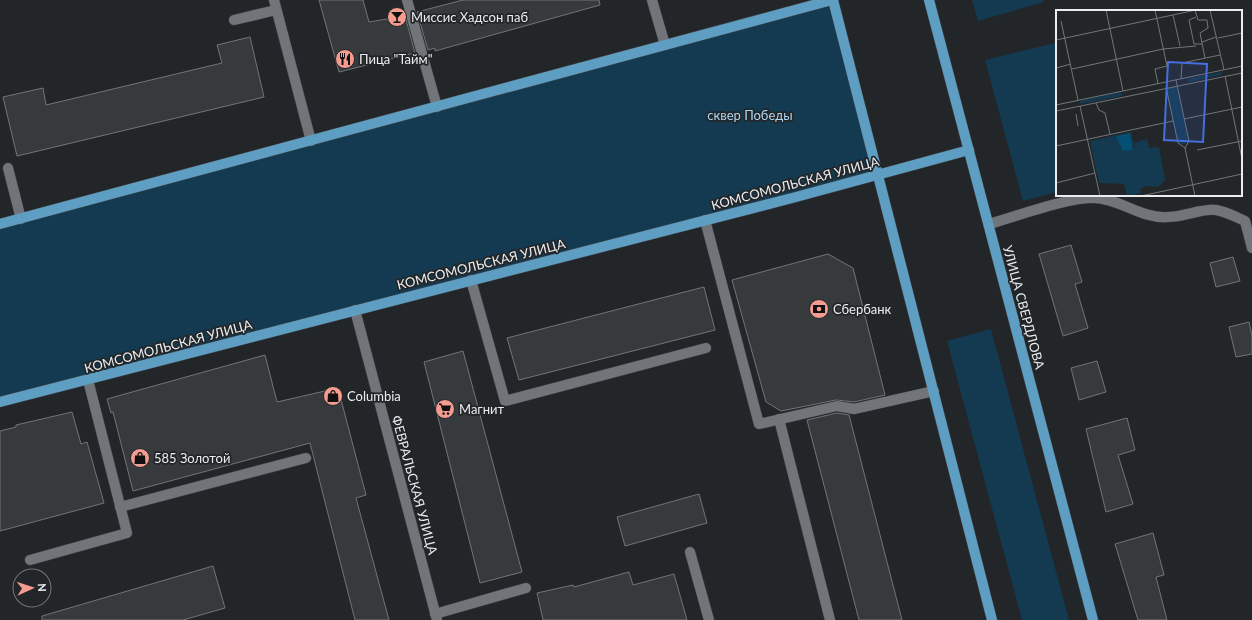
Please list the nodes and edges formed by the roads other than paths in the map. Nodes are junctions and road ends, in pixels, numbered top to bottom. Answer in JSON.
{"nodes":[{"id":1,"x":407,"y":0,"type":"edge"},
{"id":2,"x":652,"y":0,"type":"edge"},
{"id":3,"x":832,"y":0,"type":"edge"},
{"id":4,"x":929,"y":0,"type":"edge"},
{"id":5,"x":275,"y":5,"type":"edge"},
{"id":6,"x":234,"y":20,"type":"dead end"},
{"id":7,"x":665,"y":45,"type":"junction"},
{"id":8,"x":437,"y":107,"type":"junction"},
{"id":9,"x":311,"y":141,"type":"junction"},
{"id":10,"x":969,"y":150,"type":"junction"},
{"id":11,"x":8,"y":168,"type":"dead end"},
{"id":12,"x":878,"y":174,"type":"junction"},
{"id":13,"x":21,"y":219,"type":"junction"},
{"id":14,"x":705,"y":220,"type":"junction"},
{"id":15,"x":0,"y":224,"type":"edge"},
{"id":16,"x":989,"y":224,"type":"junction"},
{"id":17,"x":1252,"y":248,"type":"edge"},
{"id":18,"x":471,"y":280,"type":"junction"},
{"id":19,"x":355,"y":310,"type":"junction"},
{"id":20,"x":706,"y":348,"type":"dead end"},
{"id":21,"x":88,"y":380,"type":"junction"},
{"id":22,"x":934,"y":391,"type":"junction"},
{"id":23,"x":0,"y":402,"type":"edge"},
{"id":24,"x":779,"y":419,"type":"junction"},
{"id":25,"x":306,"y":458,"type":"dead end"},
{"id":26,"x":120,"y":507,"type":"junction"},
{"id":27,"x":690,"y":552,"type":"dead end"},
{"id":28,"x":30,"y":560,"type":"dead end"},
{"id":29,"x":526,"y":588,"type":"dead end"},
{"id":30,"x":436,"y":617,"type":"edge"},
{"id":31,"x":709,"y":620,"type":"edge"},
{"id":32,"x":830,"y":620,"type":"edge"},
{"id":33,"x":992,"y":620,"type":"edge"},
{"id":34,"x":1093,"y":620,"type":"edge"}],
"edges":[{"from":1,"to":8,"type":"street"},
{"from":2,"to":7,"type":"street"},
{"from":3,"to":7,"type":"main road"},
{"from":3,"to":12,"type":"main road"},
{"from":4,"to":10,"type":"main road","name":"УЛИЦА СВЕРДЛОВА"},
{"from":5,"to":6,"type":"street"},
{"from":5,"to":9,"type":"street"},
{"from":7,"to":8,"type":"main road"},
{"from":8,"to":9,"type":"main road"},
{"from":9,"to":13,"type":"main road"},
{"from":10,"to":12,"type":"main road","name":"КОМСОМОЛЬСКАЯ УЛИЦА"},
{"from":10,"to":16,"type":"main road","name":"УЛИЦА СВЕРДЛОВА"},
{"from":11,"to":13,"type":"street"},
{"from":12,"to":14,"type":"main road","name":"КОМСОМОЛЬСКАЯ УЛИЦА"},
{"from":12,"to":22,"type":"main road"},
{"from":13,"to":15,"type":"main road"},
{"from":14,"to":18,"type":"main road","name":"КОМСОМОЛЬСКАЯ УЛИЦА"},
{"from":14,"to":24,"type":"street"},
{"from":16,"to":17,"type":"street"},
{"from":16,"to":34,"type":"main road","name":"УЛИЦА СВЕРДЛОВА"},
{"from":18,"to":19,"type":"main road","name":"КОМСОМОЛЬСКАЯ УЛИЦА"},
{"from":18,"to":20,"type":"street"},
{"from":19,"to":21,"type":"main road","name":"КОМСОМОЛЬСКАЯ УЛИЦА"},
{"from":19,"to":30,"type":"street","name":"ФЕВРАЛЬСКАЯ УЛИЦА"},
{"from":21,"to":23,"type":"main road","name":"КОМСОМОЛЬСКАЯ УЛИЦА"},
{"from":21,"to":26,"type":"street"},
{"from":22,"to":24,"type":"street"},
{"from":22,"to":33,"type":"main road"},
{"from":24,"to":32,"type":"street"},
{"from":25,"to":26,"type":"street"},
{"from":26,"to":28,"type":"street"},
{"from":27,"to":31,"type":"street"},
{"from":29,"to":30,"type":"street"}]}
